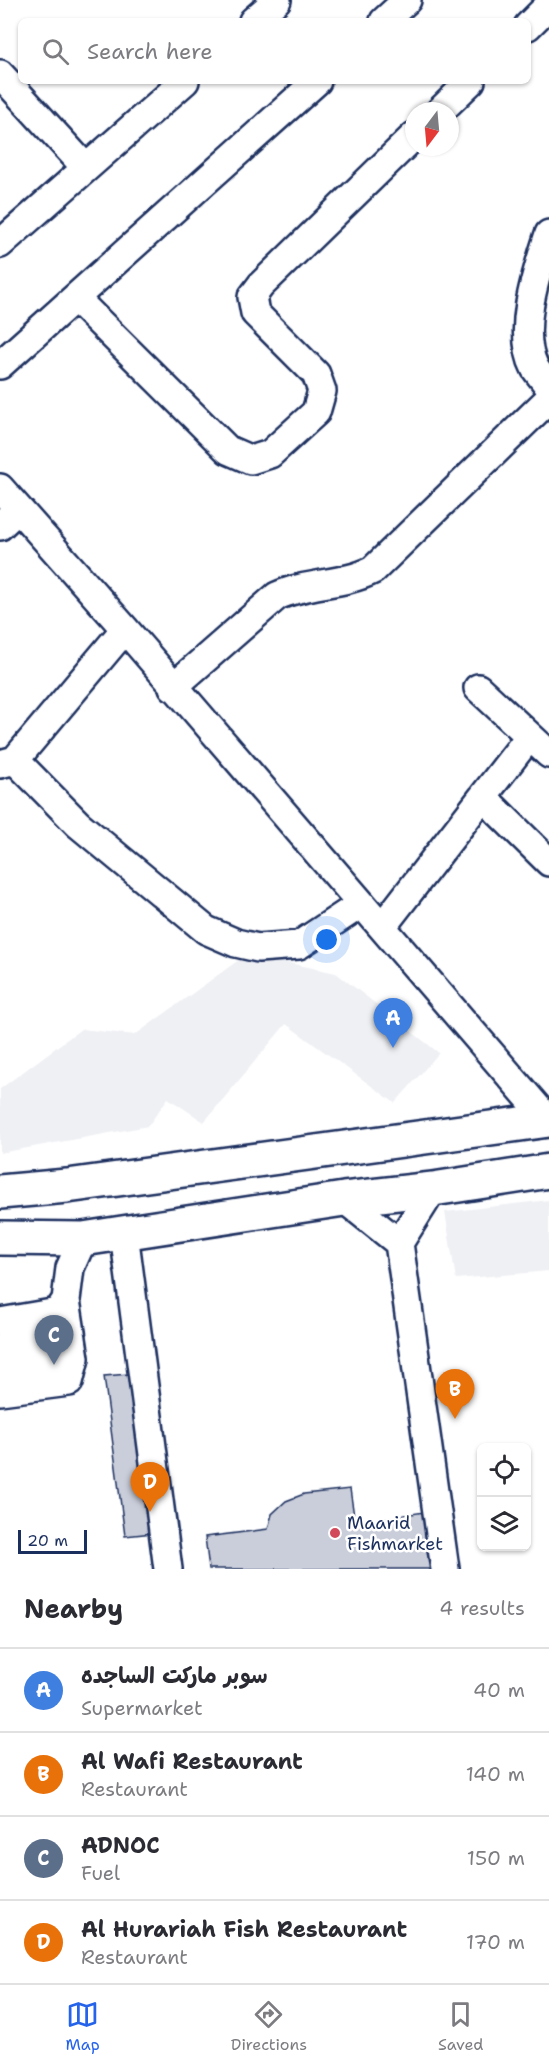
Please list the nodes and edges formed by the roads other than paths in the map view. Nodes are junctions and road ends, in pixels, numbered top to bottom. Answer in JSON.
{"nodes":[{"id":1,"x":277,"y":0,"type":"edge"},
{"id":2,"x":407,"y":0,"type":"edge"},
{"id":3,"x":549,"y":5,"type":"edge"},
{"id":4,"x":256,"y":18,"type":"edge"},
{"id":5,"x":387,"y":18,"type":"edge"},
{"id":6,"x":531,"y":23,"type":"edge"},
{"id":7,"x":0,"y":74,"type":"edge"},
{"id":8,"x":182,"y":84,"type":"edge"},
{"id":9,"x":314,"y":84,"type":"edge"},
{"id":10,"x":468,"y":84,"type":"edge"},
{"id":11,"x":449,"y":102,"type":"edge"},
{"id":12,"x":405,"y":145,"type":"edge"},
{"id":13,"x":86,"y":168,"type":"junction"},
{"id":14,"x":549,"y":234,"type":"edge"},
{"id":15,"x":0,"y":244,"type":"edge"},
{"id":16,"x":75,"y":298,"type":"junction"},
{"id":17,"x":0,"y":365,"type":"edge"},
{"id":18,"x":549,"y":387,"type":"edge"},
{"id":19,"x":549,"y":399,"type":"edge"},
{"id":20,"x":0,"y":488,"type":"edge"},
{"id":21,"x":9,"y":517,"type":"edge"},
{"id":22,"x":125,"y":629,"type":"junction"},
{"id":23,"x":173,"y":687,"type":"junction"},
{"id":24,"x":478,"y":688,"type":"dead end"},
{"id":25,"x":539,"y":746,"type":"edge"},
{"id":26,"x":8,"y":762,"type":"edge"},
{"id":27,"x":483,"y":797,"type":"junction"},
{"id":28,"x":549,"y":862,"type":"edge"},
{"id":29,"x":361,"y":904,"type":"junction"},
{"id":30,"x":382,"y":927,"type":"junction"},
{"id":31,"x":549,"y":1120,"type":"edge"},
{"id":32,"x":549,"y":1172,"type":"edge"},
{"id":33,"x":433,"y":1189,"type":"junction"},
{"id":34,"x":0,"y":1192,"type":"edge"},
{"id":35,"x":344,"y":1199,"type":"junction"},
{"id":36,"x":124,"y":1233,"type":"junction"},
{"id":37,"x":0,"y":1238,"type":"edge"},
{"id":38,"x":83,"y":1239,"type":"junction"},
{"id":39,"x":399,"y":1243,"type":"junction"},
{"id":40,"x":66,"y":1300,"type":"junction"},
{"id":41,"x":0,"y":1322,"type":"edge"},
{"id":42,"x":0,"y":1348,"type":"edge"},
{"id":43,"x":73,"y":1348,"type":"junction"},
{"id":44,"x":0,"y":1368,"type":"edge"},
{"id":45,"x":0,"y":1391,"type":"edge"},
{"id":46,"x":168,"y":1569,"type":"edge"},
{"id":47,"x":445,"y":1569,"type":"edge"}],
"edges":[{"from":1,"to":4,"type":"street"},
{"from":2,"to":5,"type":"street"},
{"from":3,"to":6,"type":"street"},
{"from":7,"to":13,"type":"street"},
{"from":8,"to":13,"type":"street"},
{"from":9,"to":16,"type":"street"},
{"from":10,"to":11,"type":"street"},
{"from":12,"to":16,"type":"street"},
{"from":13,"to":15,"type":"street"},
{"from":14,"to":18,"type":"street"},
{"from":16,"to":17,"type":"street"},
{"from":19,"to":23,"type":"street"},
{"from":20,"to":21,"type":"street"},
{"from":21,"to":22,"type":"street"},
{"from":22,"to":23,"type":"street"},
{"from":22,"to":26,"type":"street"},
{"from":23,"to":29,"type":"street"},
{"from":24,"to":25,"type":"street"},
{"from":25,"to":27,"type":"street"},
{"from":26,"to":29,"type":"street"},
{"from":27,"to":28,"type":"street"},
{"from":27,"to":30,"type":"street"},
{"from":29,"to":30,"type":"street"},
{"from":30,"to":31,"type":"street"},
{"from":31,"to":34,"type":"main road"},
{"from":32,"to":33,"type":"main road"},
{"from":33,"to":35,"type":"main road"},
{"from":33,"to":39,"type":"street"},
{"from":35,"to":36,"type":"main road"},
{"from":35,"to":39,"type":"street"},
{"from":36,"to":38,"type":"main road"},
{"from":36,"to":46,"type":"street"},
{"from":37,"to":38,"type":"main road"},
{"from":38,"to":40,"type":"street"},
{"from":39,"to":47,"type":"street"},
{"from":40,"to":41,"type":"street"},
{"from":40,"to":43,"type":"street"},
{"from":42,"to":43,"type":"street"},
{"from":43,"to":44,"type":"street"},
{"from":43,"to":45,"type":"street"}]}
